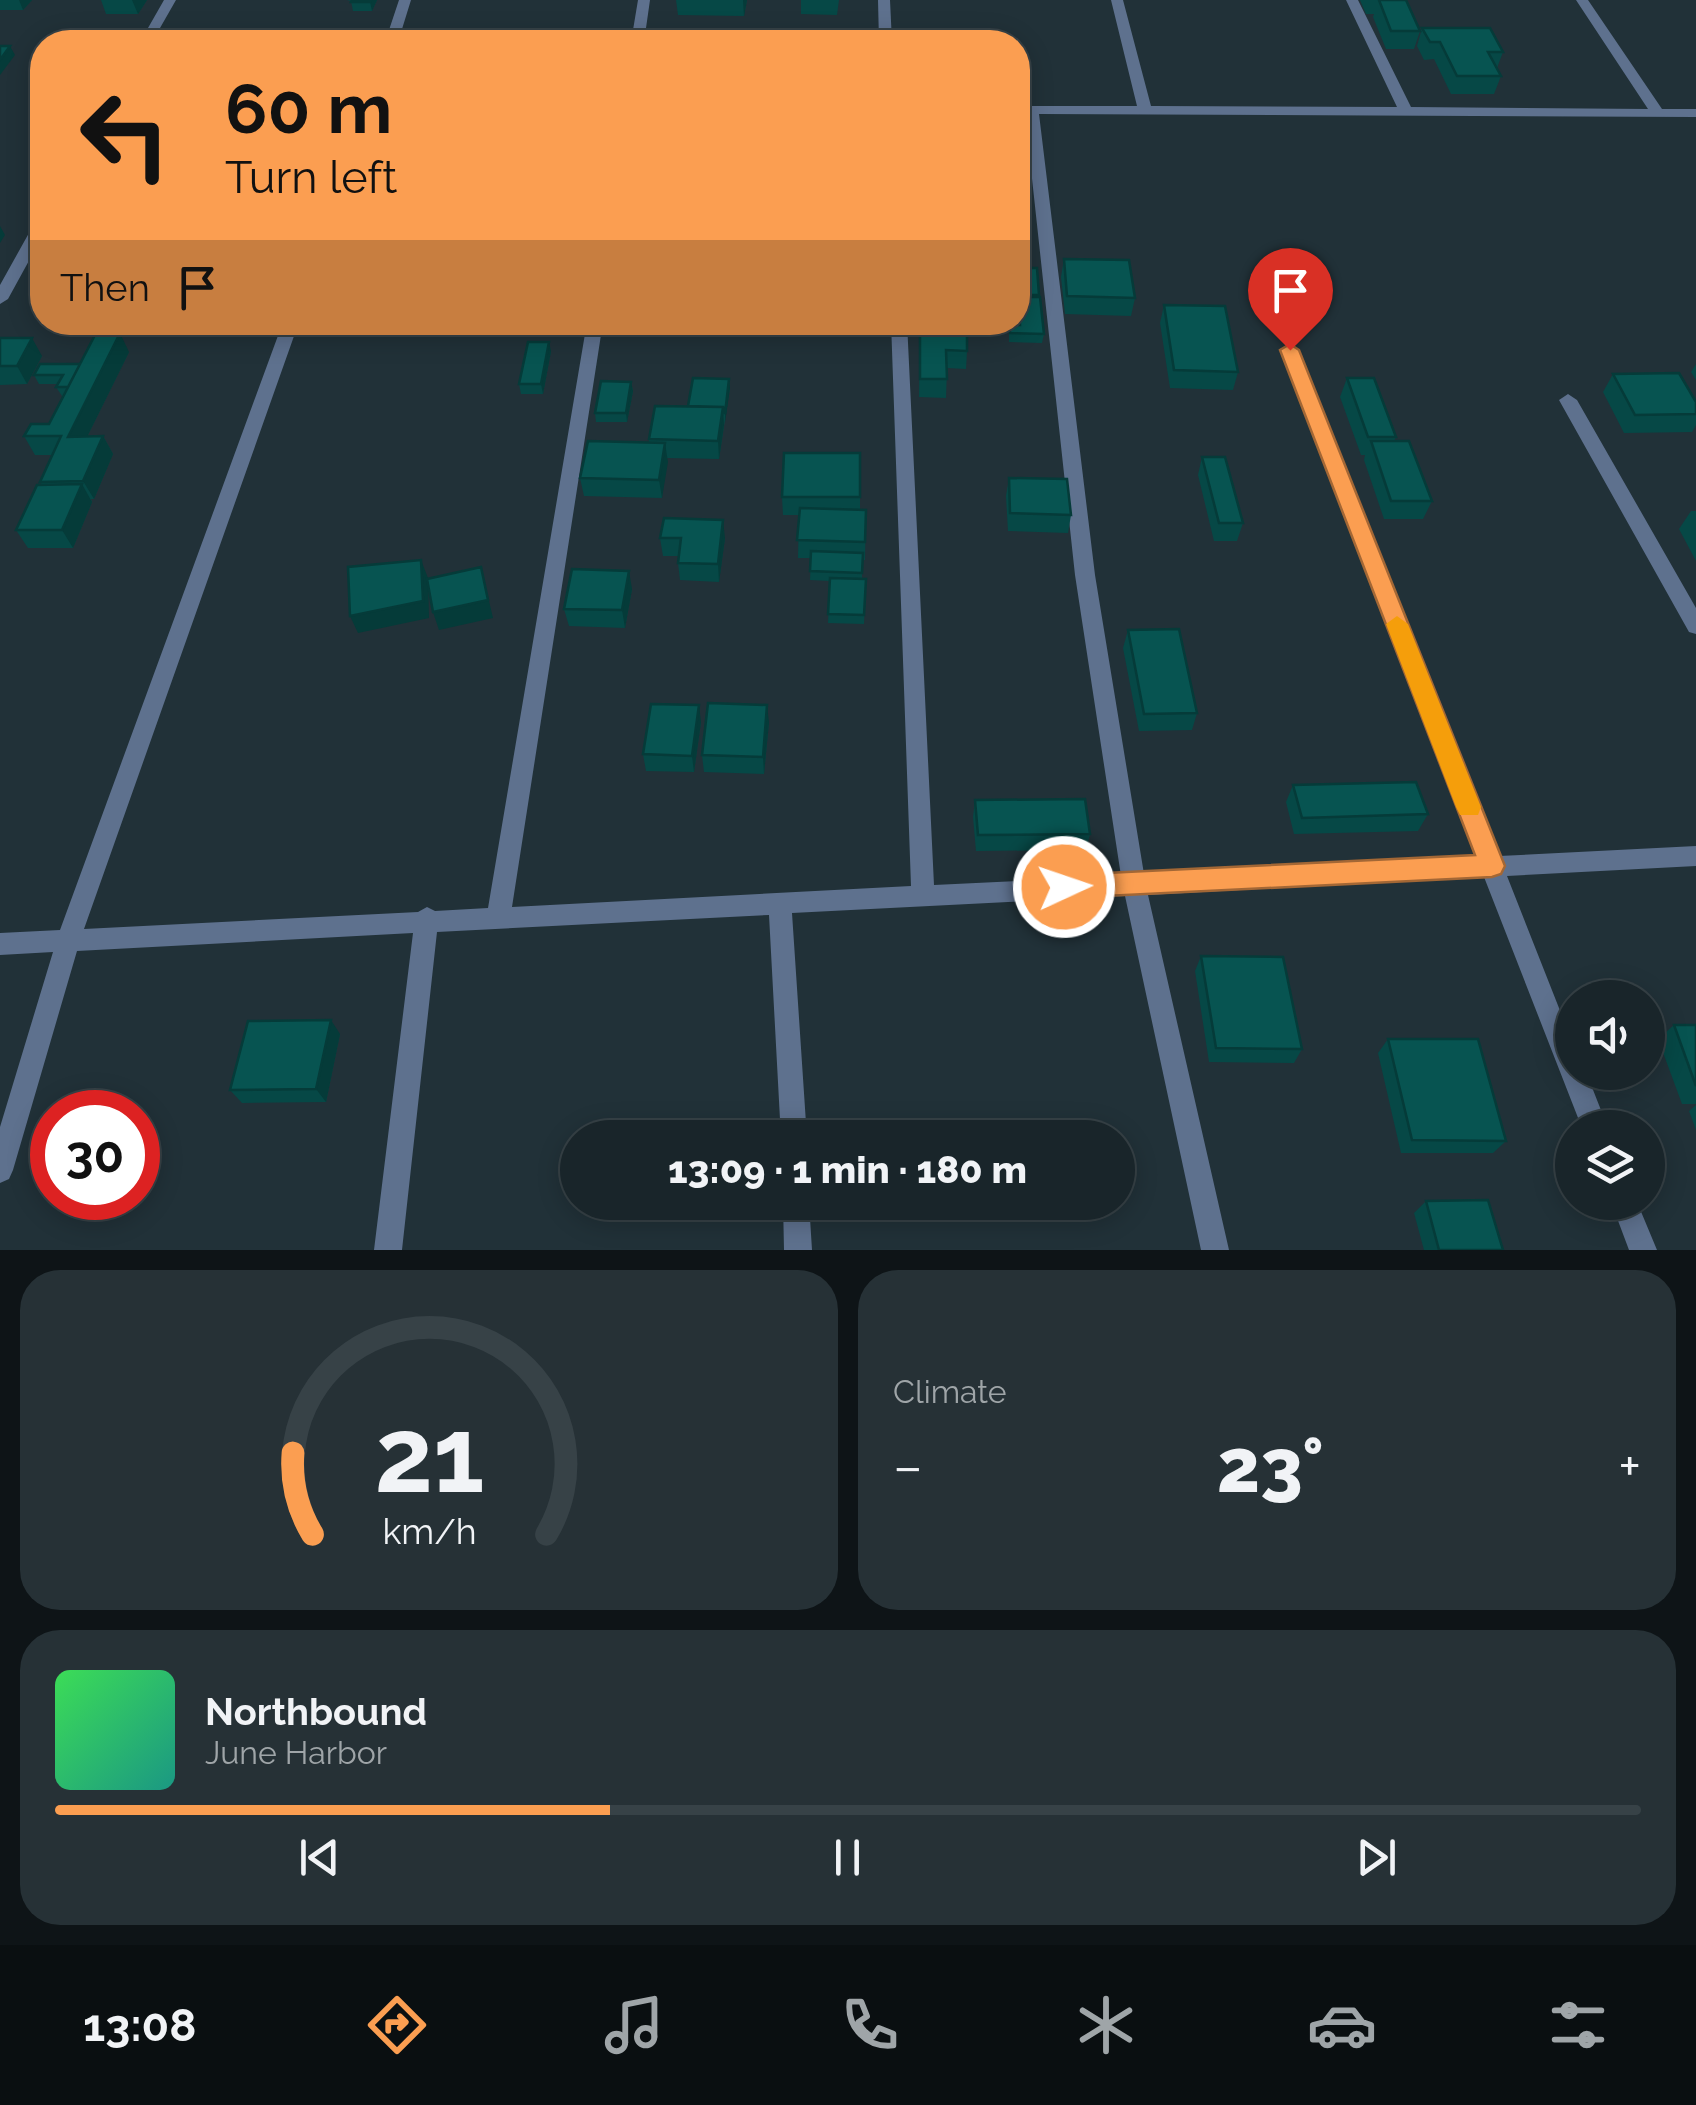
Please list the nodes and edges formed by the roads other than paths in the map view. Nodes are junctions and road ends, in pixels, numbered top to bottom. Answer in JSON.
{"nodes":[{"id":1,"x":170,"y":0,"type":"edge"},
{"id":2,"x":405,"y":0,"type":"edge"},
{"id":3,"x":644,"y":0,"type":"edge"},
{"id":4,"x":884,"y":0,"type":"edge"},
{"id":5,"x":1117,"y":0,"type":"edge"},
{"id":6,"x":1352,"y":0,"type":"edge"},
{"id":7,"x":1582,"y":0,"type":"edge"},
{"id":8,"x":153,"y":30,"type":"edge"},
{"id":9,"x":395,"y":30,"type":"edge"},
{"id":10,"x":640,"y":30,"type":"edge"},
{"id":11,"x":885,"y":30,"type":"edge"},
{"id":12,"x":1145,"y":109,"type":"junction"},
{"id":13,"x":1405,"y":109,"type":"junction"},
{"id":14,"x":1030,"y":110,"type":"edge"},
{"id":15,"x":1658,"y":113,"type":"junction"},
{"id":16,"x":1696,"y":113,"type":"edge"},
{"id":17,"x":1030,"y":149,"type":"edge"},
{"id":18,"x":30,"y":245,"type":"edge"},
{"id":19,"x":0,"y":299,"type":"edge"},
{"id":20,"x":286,"y":335,"type":"edge"},
{"id":21,"x":593,"y":335,"type":"edge"},
{"id":22,"x":900,"y":335,"type":"edge"},
{"id":23,"x":1290,"y":350,"type":"dead end"},
{"id":24,"x":1568,"y":400,"type":"dead end"},
{"id":25,"x":1696,"y":626,"type":"edge"},
{"id":26,"x":1696,"y":856,"type":"edge"},
{"id":27,"x":1492,"y":866,"type":"junction"},
{"id":28,"x":1134,"y":883,"type":"junction"},
{"id":29,"x":923,"y":894,"type":"junction"},
{"id":30,"x":780,"y":901,"type":"junction"},
{"id":31,"x":498,"y":914,"type":"junction"},
{"id":32,"x":427,"y":918,"type":"junction"},
{"id":33,"x":68,"y":940,"type":"junction"},
{"id":34,"x":0,"y":944,"type":"edge"},
{"id":35,"x":1555,"y":1026,"type":"edge"},
{"id":36,"x":793,"y":1120,"type":"edge"},
{"id":37,"x":0,"y":1170,"type":"edge"},
{"id":38,"x":797,"y":1220,"type":"edge"},
{"id":39,"x":1631,"y":1220,"type":"edge"},
{"id":40,"x":388,"y":1250,"type":"edge"},
{"id":41,"x":798,"y":1250,"type":"edge"},
{"id":42,"x":1215,"y":1250,"type":"edge"},
{"id":43,"x":1643,"y":1250,"type":"edge"}],
"edges":[{"from":1,"to":8,"type":"street"},
{"from":2,"to":9,"type":"street"},
{"from":3,"to":10,"type":"street"},
{"from":4,"to":11,"type":"street"},
{"from":5,"to":12,"type":"street"},
{"from":6,"to":13,"type":"street"},
{"from":7,"to":15,"type":"street"},
{"from":12,"to":13,"type":"street"},
{"from":12,"to":14,"type":"street"},
{"from":13,"to":15,"type":"street"},
{"from":15,"to":16,"type":"street"},
{"from":17,"to":28,"type":"street"},
{"from":18,"to":19,"type":"street"},
{"from":20,"to":33,"type":"street"},
{"from":21,"to":31,"type":"street"},
{"from":22,"to":29,"type":"street"},
{"from":23,"to":27,"type":"street"},
{"from":24,"to":25,"type":"street"},
{"from":26,"to":27,"type":"street"},
{"from":27,"to":28,"type":"street"},
{"from":27,"to":35,"type":"street"},
{"from":28,"to":29,"type":"street"},
{"from":28,"to":42,"type":"street"},
{"from":29,"to":30,"type":"street"},
{"from":30,"to":31,"type":"street"},
{"from":30,"to":36,"type":"street"},
{"from":31,"to":32,"type":"street"},
{"from":32,"to":33,"type":"street"},
{"from":32,"to":40,"type":"street"},
{"from":33,"to":34,"type":"street"},
{"from":33,"to":37,"type":"street"},
{"from":38,"to":41,"type":"street"},
{"from":39,"to":43,"type":"street"}]}
